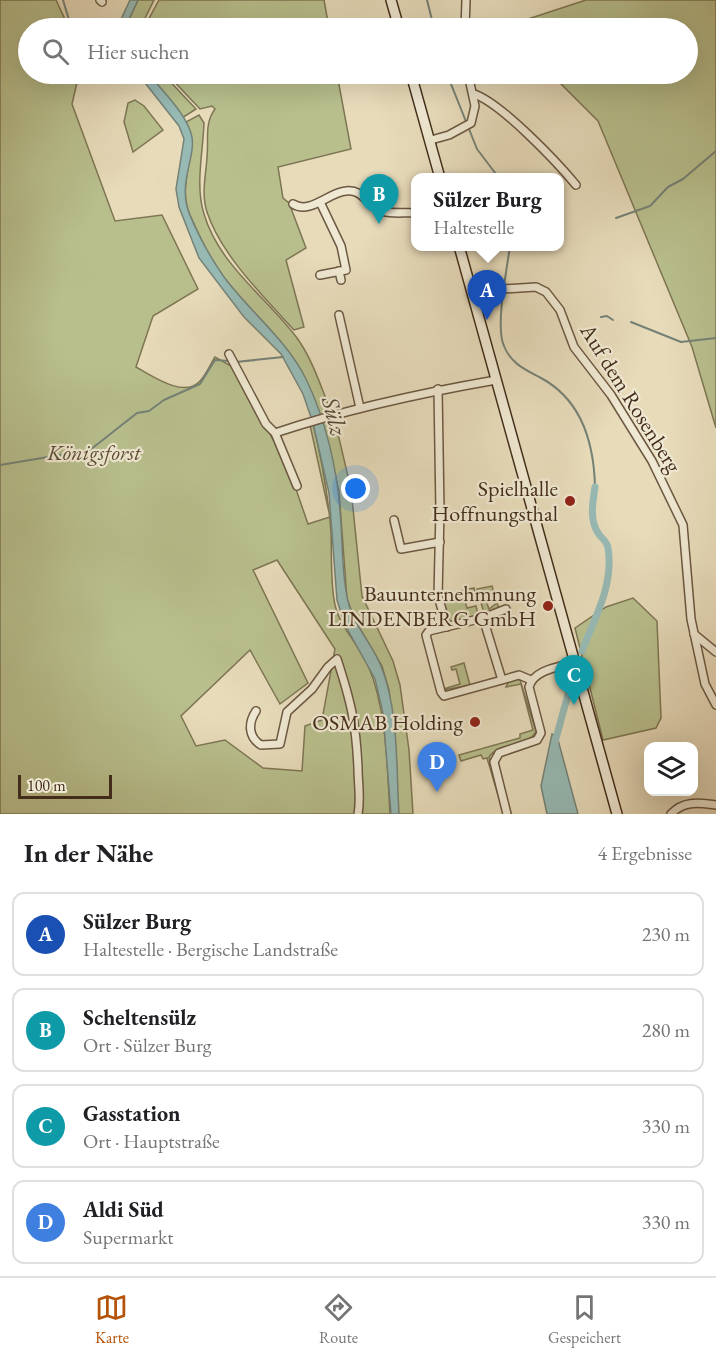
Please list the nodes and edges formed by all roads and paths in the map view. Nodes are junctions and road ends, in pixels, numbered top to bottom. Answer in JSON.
{"nodes":[{"id":1,"x":391,"y":0,"type":"edge"},
{"id":2,"x":466,"y":0,"type":"edge"},
{"id":3,"x":396,"y":18,"type":"edge"},
{"id":4,"x":465,"y":18,"type":"edge"},
{"id":5,"x":414,"y":84,"type":"edge"},
{"id":6,"x":471,"y":84,"type":"edge"},
{"id":7,"x":474,"y":94,"type":"junction"},
{"id":8,"x":431,"y":140,"type":"junction"},
{"id":9,"x":439,"y":173,"type":"edge"},
{"id":10,"x":576,"y":185,"type":"dead end"},
{"id":11,"x":320,"y":202,"type":"junction"},
{"id":12,"x":293,"y":204,"type":"dead end"},
{"id":13,"x":411,"y":213,"type":"edge"},
{"id":14,"x":460,"y":251,"type":"edge"},
{"id":15,"x":339,"y":271,"type":"junction"},
{"id":16,"x":320,"y":275,"type":"dead end"},
{"id":17,"x":341,"y":280,"type":"dead end"},
{"id":18,"x":474,"y":301,"type":"junction"},
{"id":19,"x":339,"y":315,"type":"dead end"},
{"id":20,"x":229,"y":354,"type":"dead end"},
{"id":21,"x":496,"y":380,"type":"junction"},
{"id":22,"x":438,"y":389,"type":"junction"},
{"id":23,"x":360,"y":408,"type":"junction"},
{"id":24,"x":274,"y":433,"type":"junction"},
{"id":25,"x":297,"y":486,"type":"dead end"},
{"id":26,"x":394,"y":520,"type":"dead end"},
{"id":27,"x":440,"y":542,"type":"junction"},
{"id":28,"x":506,"y":609,"type":"dead end"},
{"id":29,"x":483,"y":618,"type":"junction"},
{"id":30,"x":447,"y":627,"type":"junction"},
{"id":31,"x":694,"y":634,"type":"junction"},
{"id":32,"x":716,"y":652,"type":"edge"},
{"id":33,"x":576,"y":662,"type":"junction"},
{"id":34,"x":502,"y":680,"type":"junction"},
{"id":35,"x":531,"y":680,"type":"junction"},
{"id":36,"x":716,"y":705,"type":"edge"},
{"id":37,"x":256,"y":711,"type":"dead end"},
{"id":38,"x":716,"y":805,"type":"edge"},
{"id":39,"x":358,"y":814,"type":"edge"},
{"id":40,"x":507,"y":814,"type":"edge"},
{"id":41,"x":617,"y":814,"type":"edge"},
{"id":42,"x":671,"y":814,"type":"edge"}],
"edges":[{"from":1,"to":3,"type":"main road"},
{"from":2,"to":4,"type":"street"},
{"from":5,"to":8,"type":"main road"},
{"from":6,"to":7,"type":"street"},
{"from":7,"to":8,"type":"street"},
{"from":7,"to":10,"type":"street"},
{"from":8,"to":9,"type":"main road"},
{"from":11,"to":12,"type":"street"},
{"from":11,"to":13,"type":"street"},
{"from":11,"to":15,"type":"street"},
{"from":14,"to":18,"type":"main road"},
{"from":15,"to":16,"type":"street"},
{"from":15,"to":17,"type":"street"},
{"from":18,"to":21,"type":"main road"},
{"from":18,"to":31,"type":"street","name":"Auf dem Rosenberg"},
{"from":19,"to":23,"type":"street"},
{"from":20,"to":24,"type":"street"},
{"from":21,"to":22,"type":"street"},
{"from":21,"to":33,"type":"main road"},
{"from":22,"to":23,"type":"street"},
{"from":22,"to":27,"type":"street"},
{"from":23,"to":24,"type":"street"},
{"from":24,"to":25,"type":"street"},
{"from":26,"to":27,"type":"street"},
{"from":27,"to":30,"type":"street"},
{"from":28,"to":29,"type":"street"},
{"from":29,"to":30,"type":"street"},
{"from":29,"to":34,"type":"street"},
{"from":30,"to":34,"type":"street"},
{"from":31,"to":32,"type":"street"},
{"from":31,"to":36,"type":"street","name":"Auf dem Rosenberg"},
{"from":33,"to":35,"type":"street"},
{"from":33,"to":41,"type":"main road"},
{"from":34,"to":35,"type":"street"},
{"from":35,"to":40,"type":"street"},
{"from":37,"to":39,"type":"street"},
{"from":38,"to":42,"type":"street"}]}
